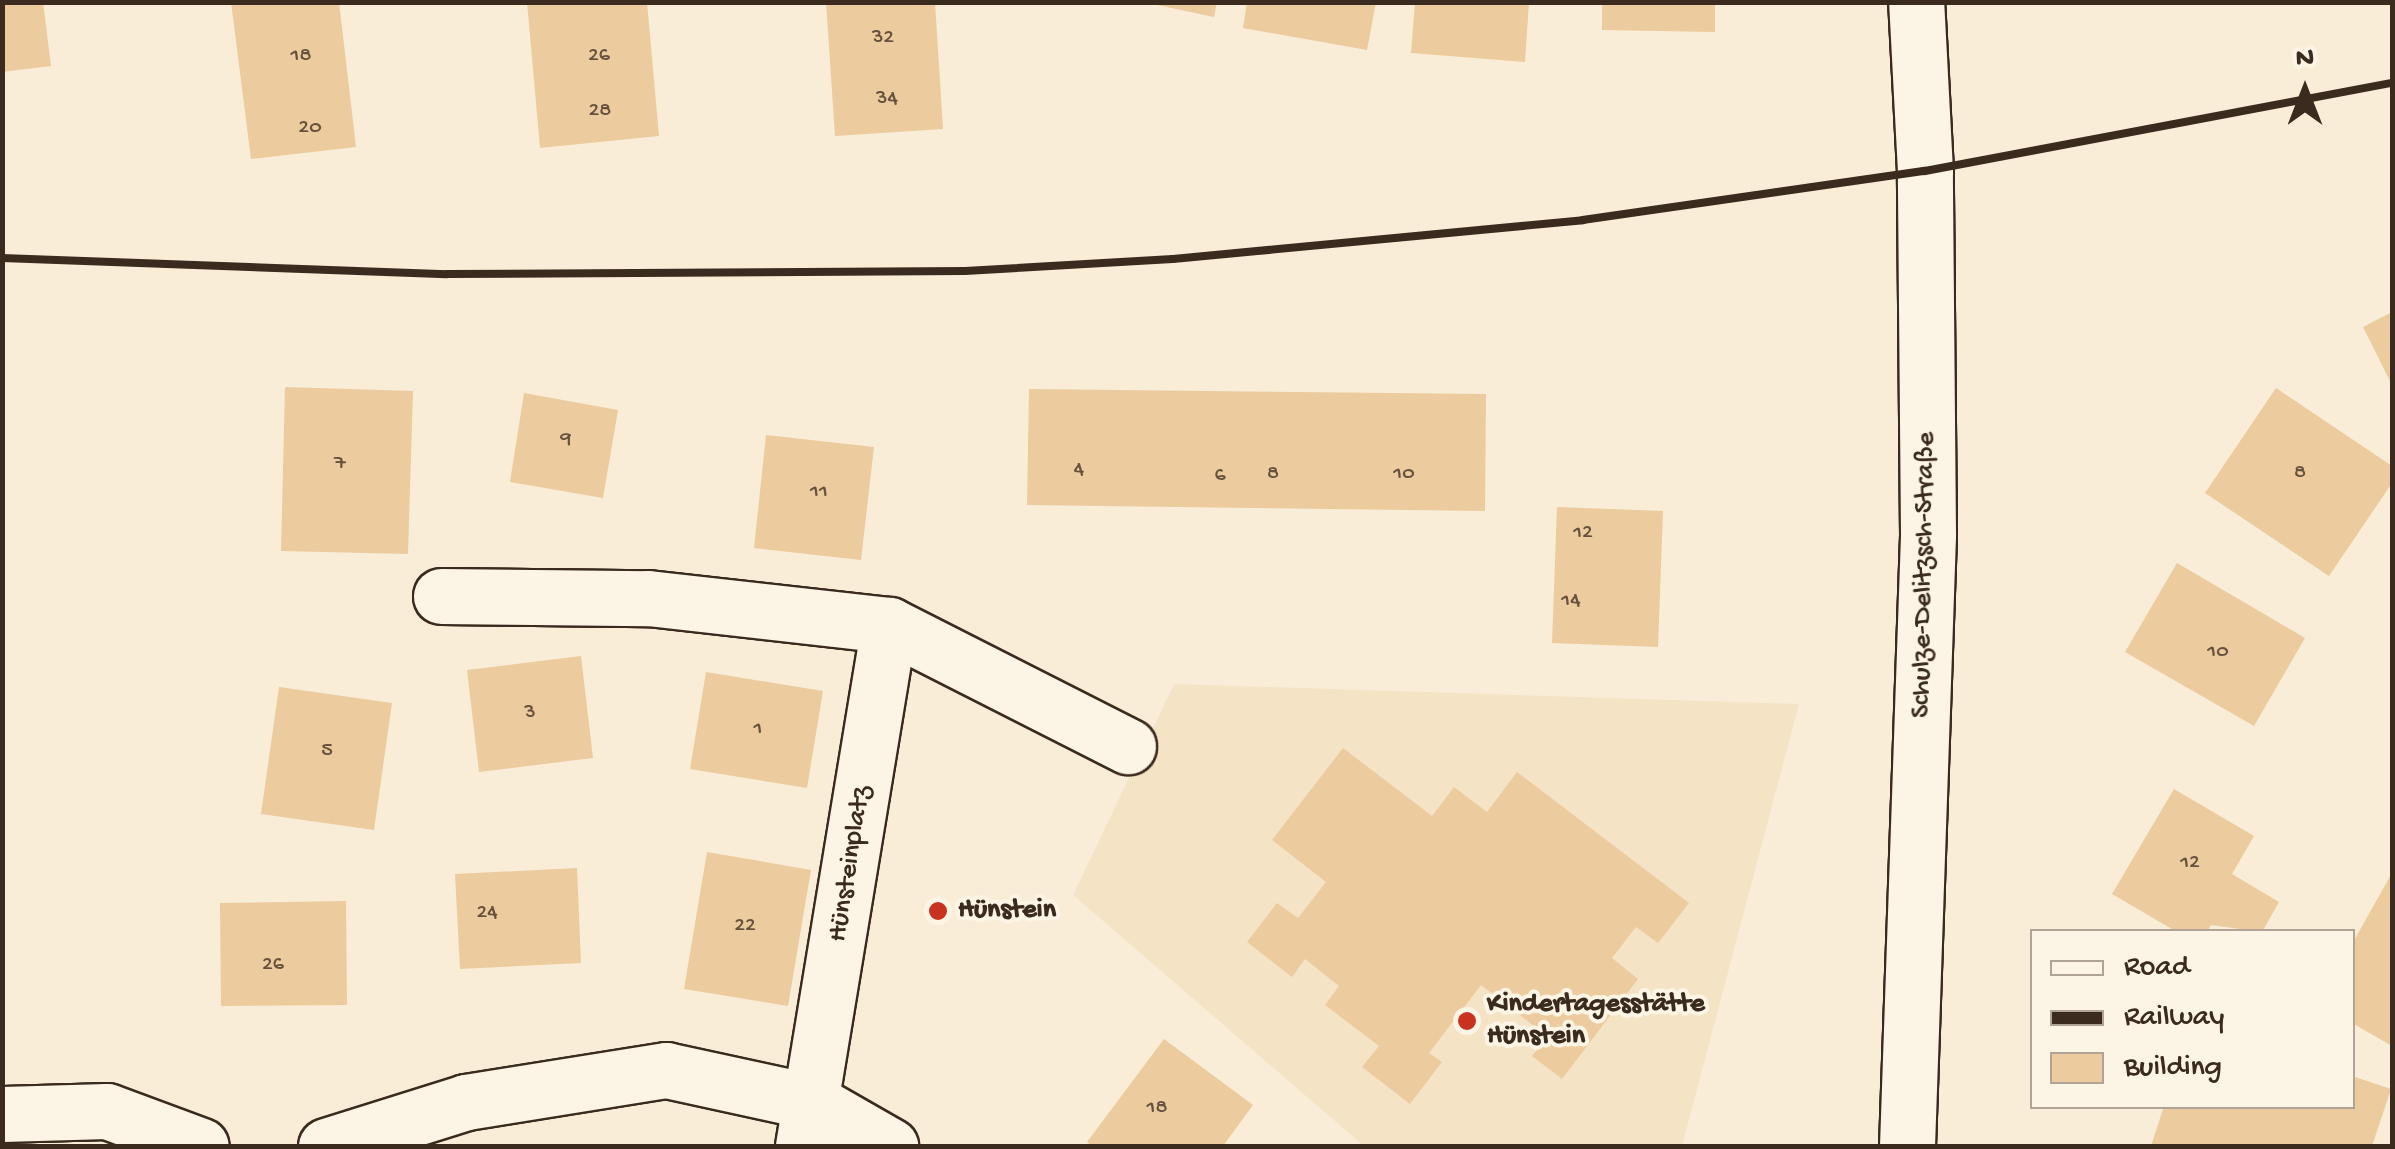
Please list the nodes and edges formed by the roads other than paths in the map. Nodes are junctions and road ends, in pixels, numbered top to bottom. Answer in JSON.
{"nodes":[{"id":1,"x":1916,"y":2,"type":"edge"},
{"id":2,"x":441,"y":596,"type":"dead end"},
{"id":3,"x":889,"y":625,"type":"junction"},
{"id":4,"x":1128,"y":746,"type":"dead end"},
{"id":5,"x":2,"y":1114,"type":"edge"},
{"id":6,"x":808,"y":1124,"type":"edge"},
{"id":7,"x":201,"y":1146,"type":"edge"},
{"id":8,"x":326,"y":1146,"type":"edge"},
{"id":9,"x":890,"y":1146,"type":"edge"},
{"id":10,"x":1907,"y":1146,"type":"edge"}],
"edges":[{"from":1,"to":10,"type":"street","name":"Schulze-Delitzsch-Straße"},
{"from":2,"to":3,"type":"street"},
{"from":3,"to":4,"type":"street"},
{"from":3,"to":6,"type":"street","name":"Hünsteinplatz"},
{"from":5,"to":7,"type":"street"},
{"from":6,"to":8,"type":"street"},
{"from":6,"to":9,"type":"street"}]}
